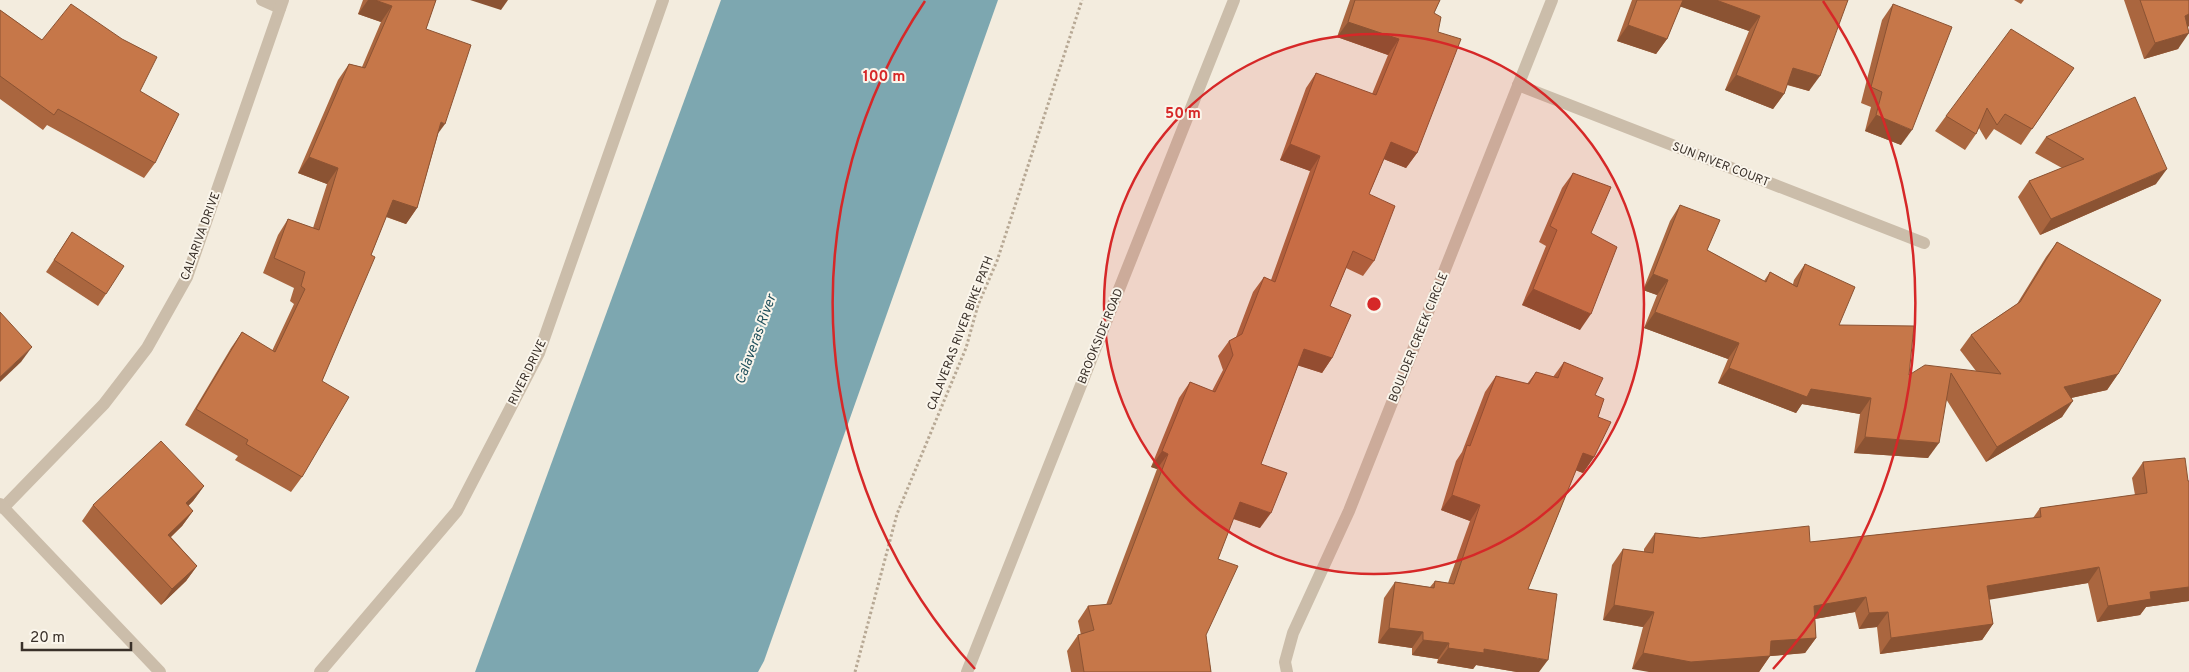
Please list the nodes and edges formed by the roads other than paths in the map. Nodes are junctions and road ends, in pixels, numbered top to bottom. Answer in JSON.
{"nodes":[{"id":1,"x":262,"y":0,"type":"edge"},
{"id":2,"x":663,"y":0,"type":"edge"},
{"id":3,"x":1234,"y":0,"type":"edge"},
{"id":4,"x":1552,"y":0,"type":"edge"},
{"id":5,"x":281,"y":4,"type":"edge"},
{"id":6,"x":1518,"y":85,"type":"junction"},
{"id":7,"x":1924,"y":243,"type":"dead end"},
{"id":8,"x":2,"y":506,"type":"edge"},
{"id":9,"x":160,"y":672,"type":"edge"},
{"id":10,"x":320,"y":672,"type":"edge"},
{"id":11,"x":967,"y":672,"type":"edge"},
{"id":12,"x":1287,"y":672,"type":"edge"}],
"edges":[{"from":1,"to":5,"type":"street"},
{"from":2,"to":10,"type":"street","name":"RIVER DRIVE"},
{"from":3,"to":11,"type":"street","name":"BROOKSIDE ROAD"},
{"from":4,"to":6,"type":"street","name":"BOULDER CREEK CIRCLE"},
{"from":5,"to":8,"type":"street","name":"CALARIVA DRIVE"},
{"from":6,"to":7,"type":"street","name":"SUN RIVER COURT"},
{"from":6,"to":12,"type":"street","name":"BOULDER CREEK CIRCLE"},
{"from":8,"to":9,"type":"street"}]}
